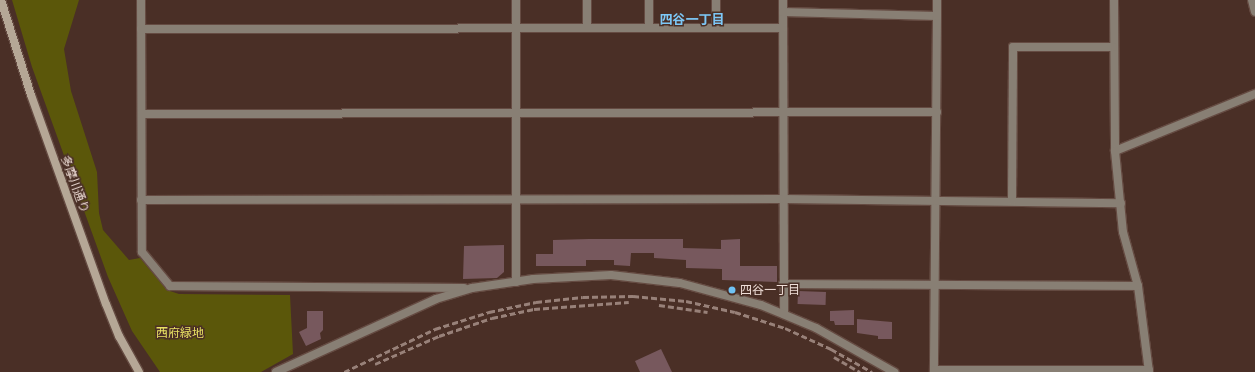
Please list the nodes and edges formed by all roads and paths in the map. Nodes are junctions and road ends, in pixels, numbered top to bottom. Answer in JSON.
{"nodes":[{"id":1,"x":1,"y":0,"type":"edge"},
{"id":2,"x":141,"y":0,"type":"edge"},
{"id":3,"x":516,"y":0,"type":"edge"},
{"id":4,"x":587,"y":0,"type":"edge"},
{"id":5,"x":649,"y":0,"type":"edge"},
{"id":6,"x":716,"y":0,"type":"edge"},
{"id":7,"x":783,"y":0,"type":"edge"},
{"id":8,"x":937,"y":0,"type":"edge"},
{"id":9,"x":1114,"y":0,"type":"edge"},
{"id":10,"x":1252,"y":0,"type":"edge"},
{"id":11,"x":783,"y":12,"type":"junction"},
{"id":12,"x":1255,"y":12,"type":"edge"},
{"id":13,"x":937,"y":16,"type":"junction"},
{"id":14,"x":716,"y":27,"type":"junction"},
{"id":15,"x":516,"y":28,"type":"junction"},
{"id":16,"x":587,"y":28,"type":"junction"},
{"id":17,"x":649,"y":28,"type":"junction"},
{"id":18,"x":783,"y":28,"type":"junction"},
{"id":19,"x":142,"y":29,"type":"junction"},
{"id":20,"x":1113,"y":47,"type":"junction"},
{"id":21,"x":1255,"y":94,"type":"edge"},
{"id":22,"x":937,"y":112,"type":"junction"},
{"id":23,"x":516,"y":113,"type":"junction"},
{"id":24,"x":142,"y":114,"type":"junction"},
{"id":25,"x":784,"y":114,"type":"junction"},
{"id":26,"x":1115,"y":151,"type":"junction"},
{"id":27,"x":517,"y":199,"type":"junction"},
{"id":28,"x":783,"y":199,"type":"junction"},
{"id":29,"x":141,"y":200,"type":"junction"},
{"id":30,"x":936,"y":200,"type":"junction"},
{"id":31,"x":1012,"y":201,"type":"junction"},
{"id":32,"x":1121,"y":203,"type":"junction"},
{"id":33,"x":516,"y":282,"type":"junction"},
{"id":34,"x":783,"y":284,"type":"junction"},
{"id":35,"x":935,"y":284,"type":"junction"},
{"id":36,"x":1138,"y":286,"type":"junction"},
{"id":37,"x":472,"y":288,"type":"junction"},
{"id":38,"x":784,"y":313,"type":"junction"},
{"id":39,"x":935,"y":371,"type":"edge"},
{"id":40,"x":1149,"y":371,"type":"edge"},
{"id":41,"x":139,"y":372,"type":"edge"},
{"id":42,"x":276,"y":372,"type":"edge"},
{"id":43,"x":894,"y":372,"type":"edge"}],
"edges":[{"from":1,"to":41,"type":"street","name":"多摩川通り"},
{"from":2,"to":19,"type":"street"},
{"from":3,"to":15,"type":"street"},
{"from":4,"to":16,"type":"street"},
{"from":5,"to":17,"type":"street"},
{"from":6,"to":14,"type":"street"},
{"from":7,"to":11,"type":"street"},
{"from":8,"to":13,"type":"street"},
{"from":9,"to":20,"type":"street"},
{"from":10,"to":12,"type":"street"},
{"from":11,"to":13,"type":"street"},
{"from":11,"to":18,"type":"street"},
{"from":13,"to":22,"type":"street"},
{"from":14,"to":17,"type":"street"},
{"from":14,"to":18,"type":"street"},
{"from":15,"to":16,"type":"street"},
{"from":15,"to":19,"type":"street"},
{"from":15,"to":23,"type":"street"},
{"from":16,"to":17,"type":"street"},
{"from":18,"to":25,"type":"street"},
{"from":19,"to":24,"type":"street"},
{"from":20,"to":26,"type":"street"},
{"from":20,"to":31,"type":"street"},
{"from":21,"to":26,"type":"street"},
{"from":22,"to":25,"type":"street"},
{"from":22,"to":30,"type":"street"},
{"from":23,"to":24,"type":"street"},
{"from":23,"to":25,"type":"street"},
{"from":23,"to":27,"type":"street"},
{"from":24,"to":29,"type":"street"},
{"from":25,"to":28,"type":"street"},
{"from":26,"to":32,"type":"street"},
{"from":27,"to":28,"type":"street"},
{"from":27,"to":29,"type":"street"},
{"from":27,"to":33,"type":"street"},
{"from":28,"to":30,"type":"street"},
{"from":28,"to":34,"type":"street"},
{"from":29,"to":37,"type":"street"},
{"from":30,"to":31,"type":"street"},
{"from":30,"to":35,"type":"street"},
{"from":31,"to":32,"type":"street"},
{"from":32,"to":36,"type":"street"},
{"from":33,"to":37,"type":"street"},
{"from":33,"to":38,"type":"street"},
{"from":34,"to":35,"type":"street"},
{"from":34,"to":38,"type":"street"},
{"from":35,"to":36,"type":"street"},
{"from":35,"to":39,"type":"street"},
{"from":36,"to":40,"type":"street"},
{"from":37,"to":42,"type":"street"},
{"from":38,"to":43,"type":"street"},
{"from":39,"to":40,"type":"street"}]}
